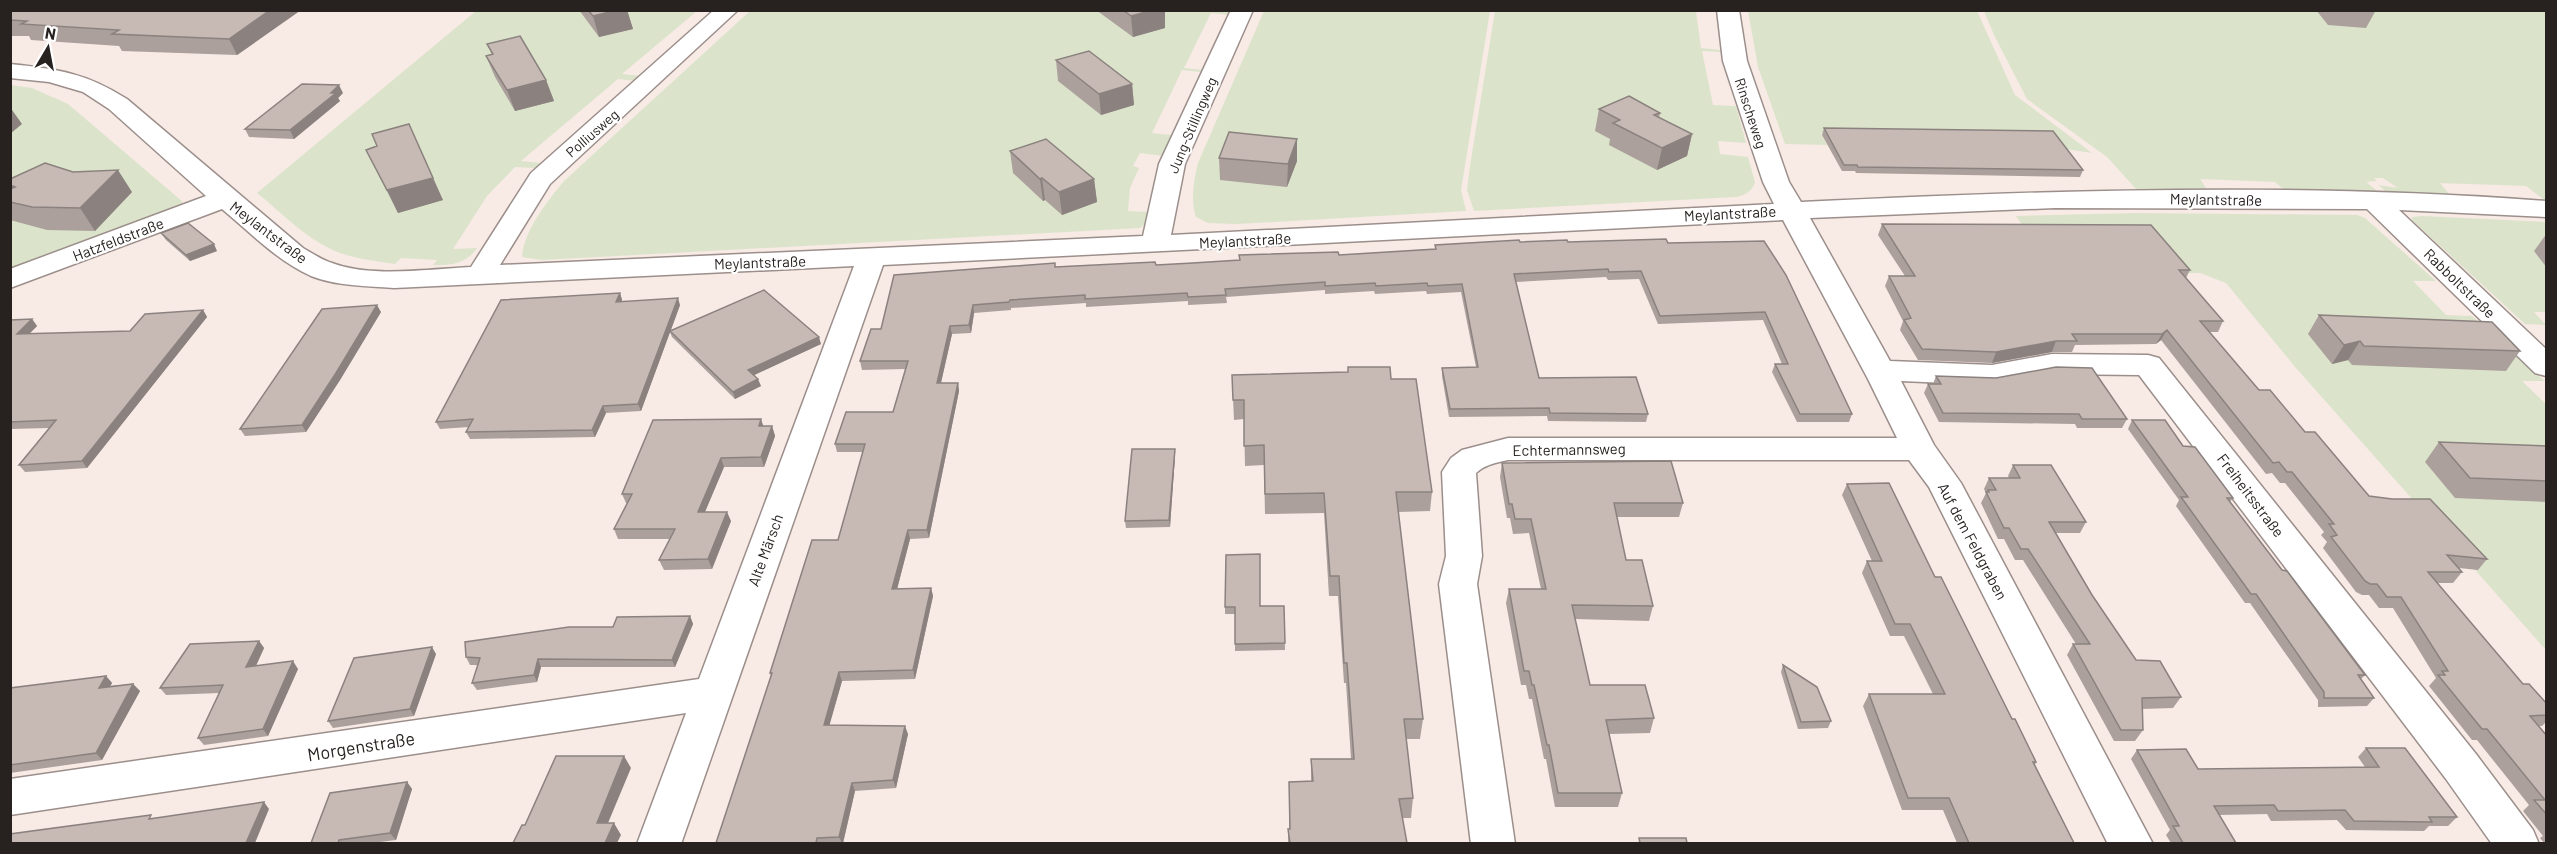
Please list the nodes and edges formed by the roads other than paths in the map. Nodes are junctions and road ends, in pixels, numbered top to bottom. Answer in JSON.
{"nodes":[{"id":1,"x":727,"y":10,"type":"edge"},
{"id":2,"x":1242,"y":10,"type":"edge"},
{"id":3,"x":1728,"y":10,"type":"edge"},
{"id":4,"x":10,"y":71,"type":"edge"},
{"id":5,"x":225,"y":198,"type":"junction"},
{"id":6,"x":2374,"y":201,"type":"junction"},
{"id":7,"x":2547,"y":208,"type":"edge"},
{"id":8,"x":1791,"y":210,"type":"junction"},
{"id":9,"x":1155,"y":244,"type":"junction"},
{"id":10,"x":872,"y":257,"type":"junction"},
{"id":11,"x":480,"y":275,"type":"junction"},
{"id":12,"x":10,"y":279,"type":"edge"},
{"id":13,"x":2547,"y":366,"type":"edge"},
{"id":14,"x":1878,"y":370,"type":"junction"},
{"id":15,"x":1918,"y":449,"type":"junction"},
{"id":16,"x":712,"y":693,"type":"junction"},
{"id":17,"x":10,"y":797,"type":"edge"},
{"id":18,"x":659,"y":843,"type":"edge"},
{"id":19,"x":1493,"y":843,"type":"edge"},
{"id":20,"x":2131,"y":843,"type":"edge"},
{"id":21,"x":2517,"y":843,"type":"edge"}],
"edges":[{"from":1,"to":11,"type":"street","name":"Polliusweg"},
{"from":2,"to":9,"type":"street","name":"Jung-Stillingweg"},
{"from":3,"to":8,"type":"street","name":"Rinscheweg"},
{"from":4,"to":5,"type":"street","name":"Meylantstraße"},
{"from":5,"to":11,"type":"street","name":"Meylantstraße"},
{"from":5,"to":12,"type":"street","name":"Hatzfeldstraße"},
{"from":6,"to":7,"type":"street","name":"Meylantstraße"},
{"from":6,"to":8,"type":"street","name":"Meylantstraße"},
{"from":6,"to":13,"type":"street","name":"Rabboltstraße"},
{"from":8,"to":9,"type":"street","name":"Meylantstraße"},
{"from":8,"to":14,"type":"street","name":"Auf dem Feldgraben"},
{"from":9,"to":10,"type":"street","name":"Meylantstraße"},
{"from":10,"to":11,"type":"street","name":"Meylantstraße"},
{"from":10,"to":16,"type":"street","name":"Alte Märsch"},
{"from":14,"to":15,"type":"street","name":"Auf dem Feldgraben"},
{"from":14,"to":21,"type":"street","name":"Freiheitsstraße"},
{"from":15,"to":19,"type":"street","name":"Echtermannsweg"},
{"from":15,"to":20,"type":"street","name":"Auf dem Feldgraben"},
{"from":16,"to":17,"type":"street","name":"Morgenstraße"},
{"from":16,"to":18,"type":"street","name":"Alte Märsch"}]}
